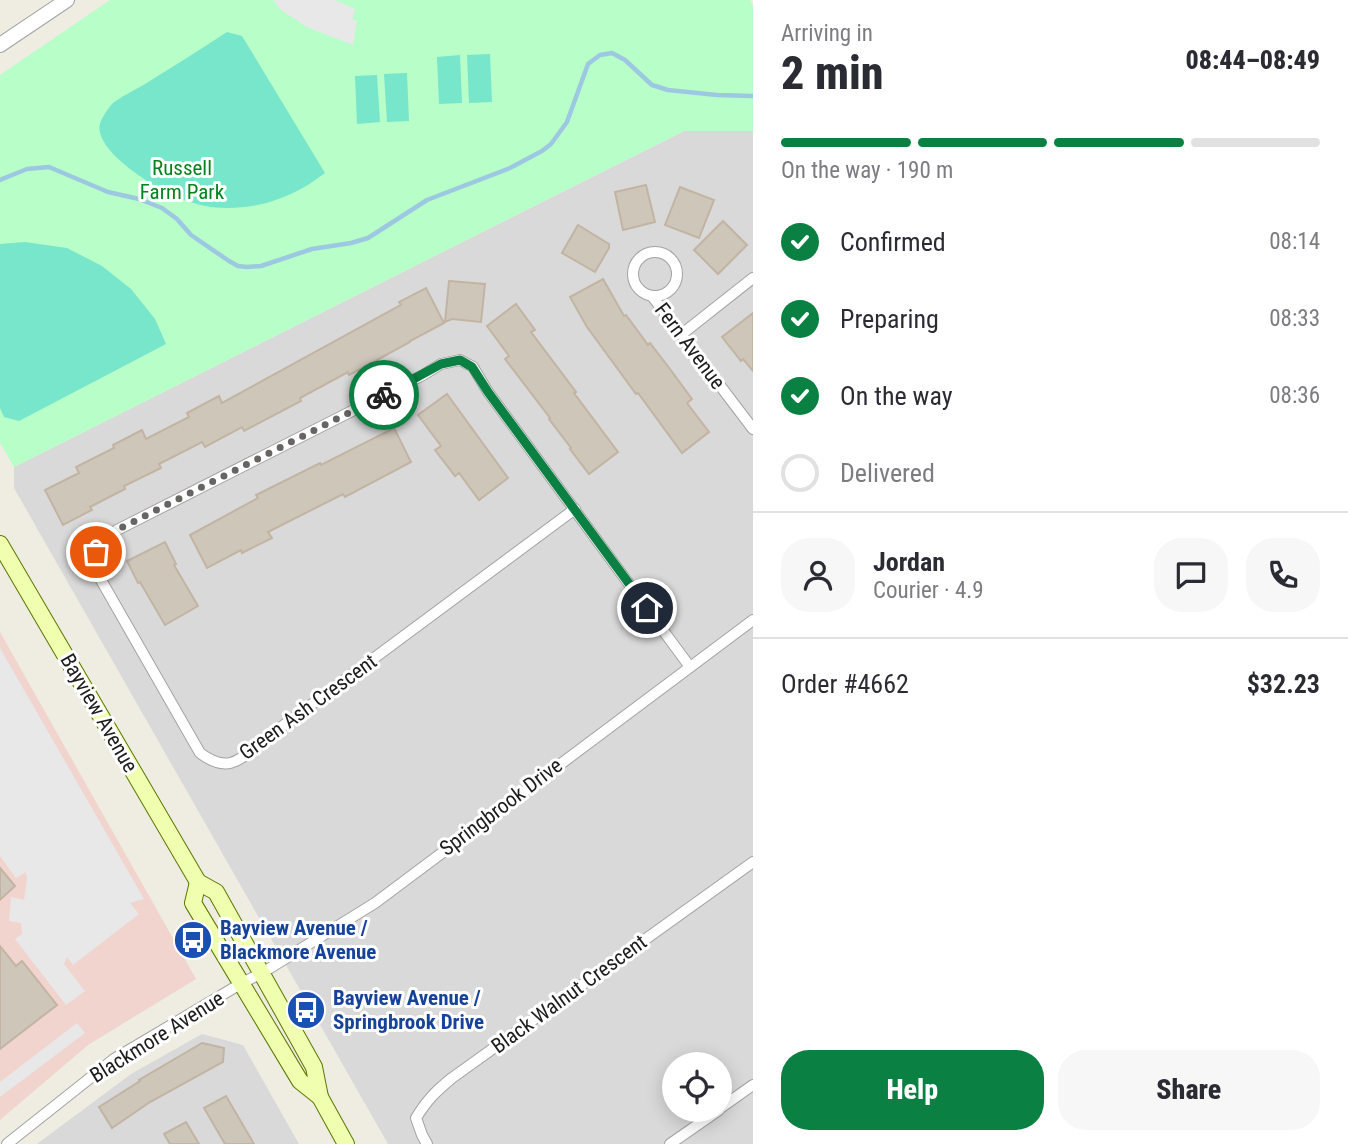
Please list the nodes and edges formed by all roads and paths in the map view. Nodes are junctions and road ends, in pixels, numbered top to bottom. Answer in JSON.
{"nodes":[{"id":1,"x":67,"y":0,"type":"edge"},
{"id":2,"x":0,"y":45,"type":"edge"},
{"id":3,"x":753,"y":278,"type":"edge"},
{"id":4,"x":652,"y":296,"type":"junction"},
{"id":5,"x":682,"y":334,"type":"junction"},
{"id":6,"x":753,"y":429,"type":"edge"},
{"id":7,"x":575,"y":509,"type":"junction"},
{"id":8,"x":0,"y":544,"type":"edge"},
{"id":9,"x":753,"y":620,"type":"edge"},
{"id":10,"x":690,"y":667,"type":"junction"},
{"id":11,"x":753,"y":862,"type":"edge"},
{"id":12,"x":198,"y":882,"type":"junction"},
{"id":13,"x":262,"y":973,"type":"junction"},
{"id":14,"x":242,"y":983,"type":"junction"},
{"id":15,"x":753,"y":1085,"type":"edge"},
{"id":16,"x":320,"y":1097,"type":"junction"},
{"id":17,"x":732,"y":1100,"type":"edge"},
{"id":18,"x":701,"y":1122,"type":"edge"},
{"id":19,"x":7,"y":1144,"type":"edge"},
{"id":20,"x":346,"y":1144,"type":"edge"},
{"id":21,"x":427,"y":1144,"type":"edge"},
{"id":22,"x":670,"y":1144,"type":"edge"}],
"edges":[{"from":1,"to":2,"type":"street"},
{"from":3,"to":5,"type":"street"},
{"from":4,"to":4,"type":"street","name":"Fern Avenue"},
{"from":4,"to":5,"type":"street","name":"Fern Avenue"},
{"from":5,"to":6,"type":"street","name":"Fern Avenue"},
{"from":7,"to":7,"type":"street","name":"Green Ash Crescent"},
{"from":7,"to":10,"type":"street","name":"Green Ash Crescent"},
{"from":8,"to":12,"type":"main road","name":"Bayview Avenue"},
{"from":9,"to":10,"type":"street","name":"Springbrook Drive"},
{"from":10,"to":13,"type":"street","name":"Springbrook Drive"},
{"from":11,"to":21,"type":"street","name":"Black Walnut Crescent"},
{"from":12,"to":13,"type":"main road","name":"Bayview Avenue"},
{"from":12,"to":14,"type":"main road","name":"Bayview Avenue"},
{"from":13,"to":14,"type":"street","name":"Springbrook Drive"},
{"from":13,"to":16,"type":"main road","name":"Bayview Avenue"},
{"from":14,"to":16,"type":"main road","name":"Bayview Avenue"},
{"from":14,"to":19,"type":"street","name":"Blackmore Avenue"},
{"from":15,"to":17,"type":"street"},
{"from":16,"to":20,"type":"main road","name":"Bayview Avenue"},
{"from":18,"to":22,"type":"street"}]}
